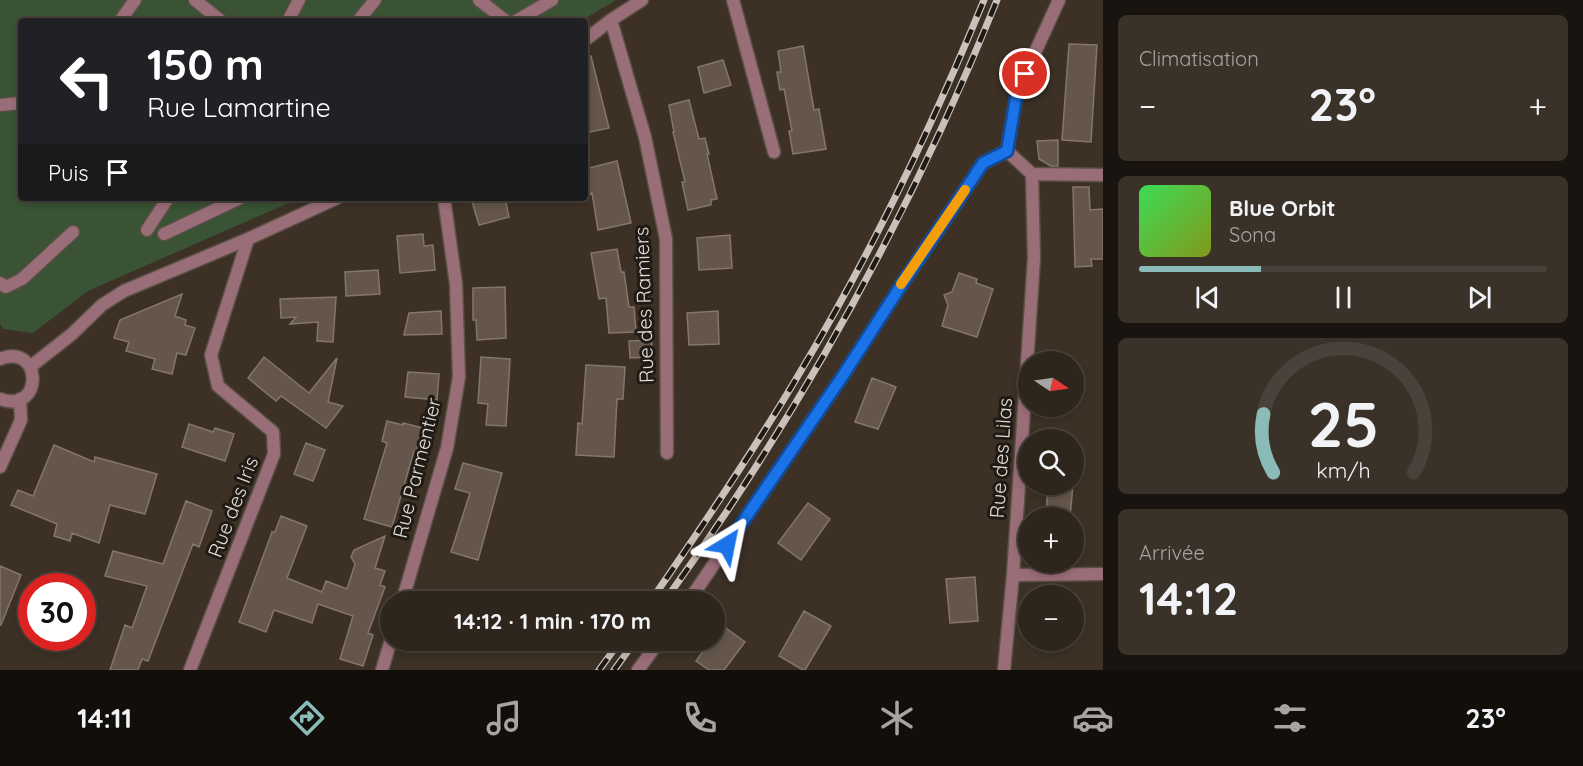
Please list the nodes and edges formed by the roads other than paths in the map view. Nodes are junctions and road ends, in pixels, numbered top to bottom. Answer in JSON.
{"nodes":[{"id":1,"x":135,"y":0,"type":"edge"},
{"id":2,"x":195,"y":0,"type":"edge"},
{"id":3,"x":299,"y":0,"type":"edge"},
{"id":4,"x":375,"y":0,"type":"edge"},
{"id":5,"x":479,"y":0,"type":"edge"},
{"id":6,"x":552,"y":0,"type":"edge"},
{"id":7,"x":642,"y":0,"type":"edge"},
{"id":8,"x":733,"y":0,"type":"edge"},
{"id":9,"x":1059,"y":0,"type":"edge"},
{"id":10,"x":122,"y":18,"type":"edge"},
{"id":11,"x":217,"y":18,"type":"edge"},
{"id":12,"x":290,"y":18,"type":"edge"},
{"id":13,"x":360,"y":18,"type":"edge"},
{"id":14,"x":502,"y":18,"type":"edge"},
{"id":15,"x":521,"y":18,"type":"edge"},
{"id":16,"x":611,"y":20,"type":"junction"},
{"id":17,"x":588,"y":38,"type":"edge"},
{"id":18,"x":18,"y":102,"type":"edge"},
{"id":19,"x":0,"y":105,"type":"edge"},
{"id":20,"x":1007,"y":151,"type":"junction"},
{"id":21,"x":774,"y":152,"type":"dead end"},
{"id":22,"x":1032,"y":174,"type":"junction"},
{"id":23,"x":1103,"y":175,"type":"edge"},
{"id":24,"x":166,"y":201,"type":"edge"},
{"id":25,"x":234,"y":201,"type":"edge"},
{"id":26,"x":330,"y":201,"type":"edge"},
{"id":27,"x":444,"y":201,"type":"edge"},
{"id":28,"x":147,"y":230,"type":"dead end"},
{"id":29,"x":73,"y":232,"type":"dead end"},
{"id":30,"x":164,"y":234,"type":"dead end"},
{"id":31,"x":248,"y":239,"type":"junction"},
{"id":32,"x":0,"y":283,"type":"edge"},
{"id":33,"x":0,"y":358,"type":"edge"},
{"id":34,"x":30,"y":367,"type":"junction"},
{"id":35,"x":0,"y":399,"type":"edge"},
{"id":36,"x":20,"y":399,"type":"junction"},
{"id":37,"x":667,"y":453,"type":"dead end"},
{"id":38,"x":0,"y":467,"type":"edge"},
{"id":39,"x":1103,"y":574,"type":"edge"},
{"id":40,"x":1013,"y":575,"type":"junction"},
{"id":41,"x":405,"y":591,"type":"edge"},
{"id":42,"x":696,"y":591,"type":"edge"},
{"id":43,"x":388,"y":651,"type":"edge"},
{"id":44,"x":652,"y":651,"type":"edge"},
{"id":45,"x":190,"y":670,"type":"edge"},
{"id":46,"x":382,"y":670,"type":"edge"},
{"id":47,"x":638,"y":670,"type":"edge"},
{"id":48,"x":1004,"y":670,"type":"edge"}],
"edges":[{"from":1,"to":10,"type":"street"},
{"from":2,"to":11,"type":"street"},
{"from":3,"to":12,"type":"street"},
{"from":4,"to":13,"type":"street"},
{"from":5,"to":14,"type":"street"},
{"from":6,"to":15,"type":"street"},
{"from":7,"to":16,"type":"street"},
{"from":8,"to":21,"type":"street"},
{"from":9,"to":20,"type":"street"},
{"from":16,"to":17,"type":"street"},
{"from":16,"to":37,"type":"street","name":"Rue des Ramiers"},
{"from":18,"to":19,"type":"street"},
{"from":20,"to":22,"type":"street"},
{"from":20,"to":42,"type":"street"},
{"from":22,"to":23,"type":"street"},
{"from":22,"to":40,"type":"street","name":"Rue des Lilas"},
{"from":24,"to":28,"type":"street"},
{"from":25,"to":30,"type":"street"},
{"from":26,"to":31,"type":"street"},
{"from":27,"to":41,"type":"street","name":"Rue Parmentier"},
{"from":29,"to":32,"type":"street"},
{"from":31,"to":34,"type":"street"},
{"from":31,"to":45,"type":"street","name":"Rue des Iris"},
{"from":33,"to":34,"type":"street"},
{"from":34,"to":36,"type":"street"},
{"from":35,"to":36,"type":"street"},
{"from":36,"to":38,"type":"street"},
{"from":39,"to":40,"type":"street"},
{"from":40,"to":48,"type":"street","name":"Rue des Lilas"},
{"from":43,"to":46,"type":"street"},
{"from":44,"to":47,"type":"street"}]}
